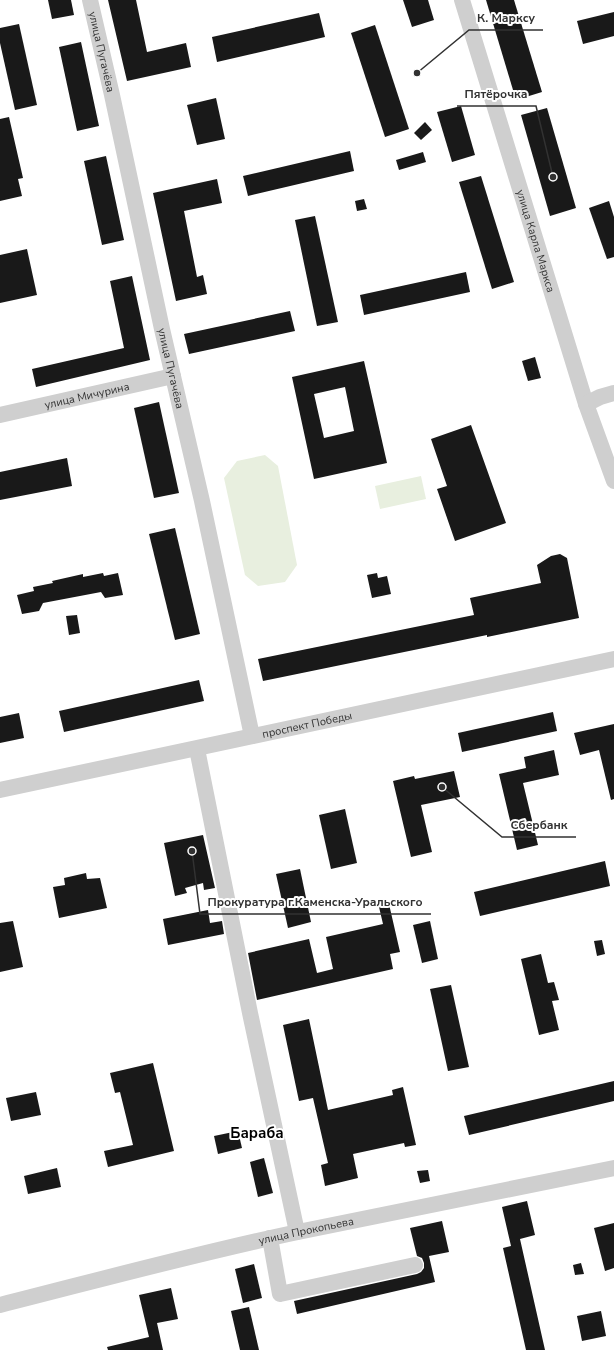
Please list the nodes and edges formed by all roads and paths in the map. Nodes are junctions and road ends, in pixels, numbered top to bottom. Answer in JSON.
{"nodes":[{"id":1,"x":90,"y":0,"type":"edge"},
{"id":2,"x":462,"y":0,"type":"edge"},
{"id":3,"x":173,"y":376,"type":"junction"},
{"id":4,"x":614,"y":393,"type":"edge"},
{"id":5,"x":586,"y":404,"type":"junction"},
{"id":6,"x":0,"y":415,"type":"edge"},
{"id":7,"x":614,"y":481,"type":"edge"},
{"id":8,"x":614,"y":659,"type":"edge"},
{"id":9,"x":252,"y":736,"type":"junction"},
{"id":10,"x":197,"y":749,"type":"junction"},
{"id":11,"x":0,"y":790,"type":"edge"},
{"id":12,"x":614,"y":1168,"type":"edge"},
{"id":13,"x":298,"y":1232,"type":"junction"},
{"id":14,"x":270,"y":1238,"type":"junction"},
{"id":15,"x":414,"y":1265,"type":"dead end"},
{"id":16,"x":0,"y":1305,"type":"edge"}],
"edges":[{"from":1,"to":3,"type":"street","name":"улица Пугачёва"},
{"from":2,"to":5,"type":"street","name":"улица Карла Маркса"},
{"from":3,"to":6,"type":"street","name":"улица Мичурина"},
{"from":3,"to":9,"type":"street","name":"улица Пугачёва"},
{"from":4,"to":5,"type":"street"},
{"from":5,"to":7,"type":"street","name":"улица Карла Маркса"},
{"from":8,"to":9,"type":"street","name":"проспект Победы"},
{"from":9,"to":10,"type":"street","name":"проспект Победы"},
{"from":10,"to":11,"type":"street","name":"проспект Победы"},
{"from":10,"to":13,"type":"street"},
{"from":12,"to":13,"type":"street","name":"улица Прокопьева"},
{"from":13,"to":14,"type":"street","name":"улица Прокопьева"},
{"from":14,"to":15,"type":"street"},
{"from":14,"to":16,"type":"street","name":"улица Прокопьева"}]}
